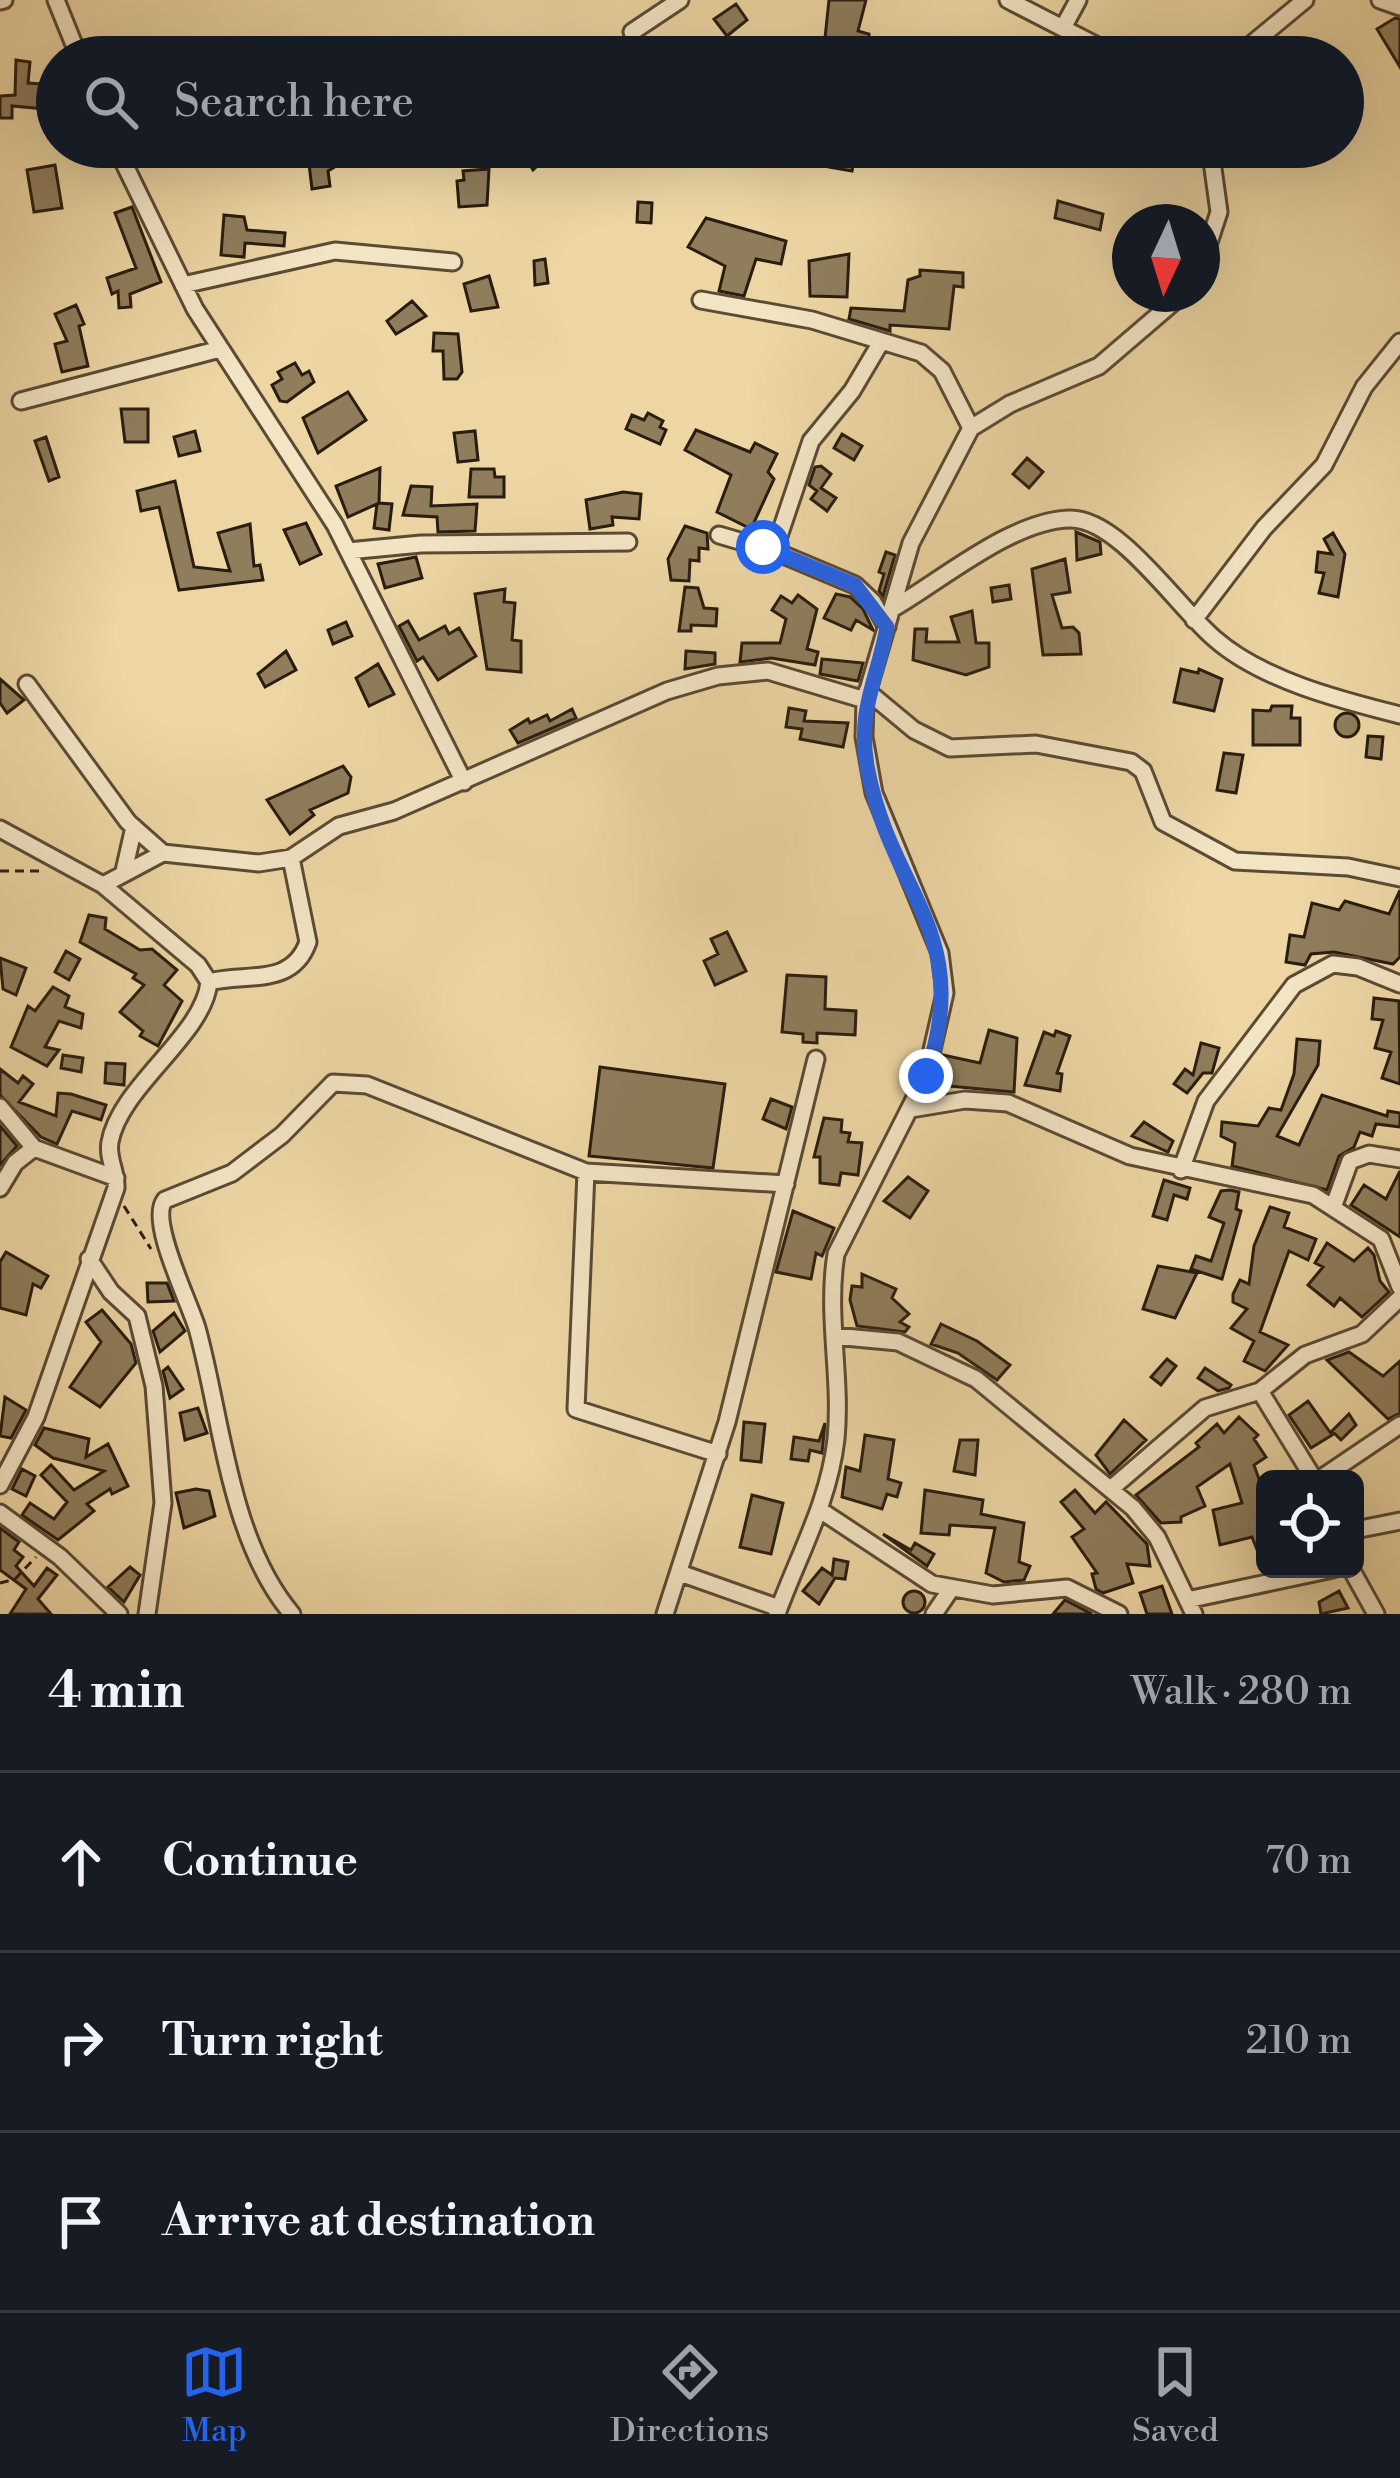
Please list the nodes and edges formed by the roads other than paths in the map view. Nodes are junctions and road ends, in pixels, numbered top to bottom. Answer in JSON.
{"nodes":[{"id":1,"x":56,"y":0,"type":"edge"},
{"id":2,"x":680,"y":0,"type":"edge"},
{"id":3,"x":1008,"y":0,"type":"edge"},
{"id":4,"x":1078,"y":0,"type":"edge"},
{"id":5,"x":1305,"y":0,"type":"edge"},
{"id":6,"x":1380,"y":0,"type":"edge"},
{"id":7,"x":1400,"y":8,"type":"edge"},
{"id":8,"x":1064,"y":26,"type":"junction"},
{"id":9,"x":632,"y":32,"type":"dead end"},
{"id":10,"x":71,"y":36,"type":"edge"},
{"id":11,"x":1082,"y":36,"type":"edge"},
{"id":12,"x":1261,"y":36,"type":"edge"},
{"id":13,"x":126,"y":168,"type":"edge"},
{"id":14,"x":1213,"y":168,"type":"edge"},
{"id":15,"x":1219,"y":204,"type":"edge"},
{"id":16,"x":453,"y":262,"type":"dead end"},
{"id":17,"x":183,"y":285,"type":"junction"},
{"id":18,"x":700,"y":300,"type":"dead end"},
{"id":19,"x":1162,"y":312,"type":"edge"},
{"id":20,"x":881,"y":342,"type":"junction"},
{"id":21,"x":1400,"y":342,"type":"edge"},
{"id":22,"x":220,"y":349,"type":"junction"},
{"id":23,"x":21,"y":401,"type":"dead end"},
{"id":24,"x":970,"y":428,"type":"junction"},
{"id":25,"x":719,"y":535,"type":"dead end"},
{"id":26,"x":628,"y":542,"type":"dead end"},
{"id":27,"x":774,"y":550,"type":"junction"},
{"id":28,"x":348,"y":551,"type":"junction"},
{"id":29,"x":892,"y":610,"type":"junction"},
{"id":30,"x":1194,"y":620,"type":"junction"},
{"id":31,"x":887,"y":627,"type":"junction"},
{"id":32,"x":27,"y":684,"type":"dead end"},
{"id":33,"x":866,"y":695,"type":"junction"},
{"id":34,"x":1400,"y":716,"type":"edge"},
{"id":35,"x":464,"y":782,"type":"junction"},
{"id":36,"x":134,"y":827,"type":"junction"},
{"id":37,"x":0,"y":829,"type":"edge"},
{"id":38,"x":163,"y":853,"type":"junction"},
{"id":39,"x":291,"y":859,"type":"junction"},
{"id":40,"x":124,"y":871,"type":"junction"},
{"id":41,"x":1400,"y":878,"type":"edge"},
{"id":42,"x":103,"y":885,"type":"junction"},
{"id":43,"x":209,"y":982,"type":"junction"},
{"id":44,"x":1400,"y":983,"type":"edge"},
{"id":45,"x":816,"y":1059,"type":"dead end"},
{"id":46,"x":0,"y":1107,"type":"edge"},
{"id":47,"x":911,"y":1109,"type":"junction"},
{"id":48,"x":34,"y":1148,"type":"junction"},
{"id":49,"x":1400,"y":1159,"type":"edge"},
{"id":50,"x":1181,"y":1170,"type":"junction"},
{"id":51,"x":586,"y":1172,"type":"junction"},
{"id":52,"x":116,"y":1183,"type":"junction"},
{"id":53,"x":786,"y":1184,"type":"junction"},
{"id":54,"x":0,"y":1188,"type":"edge"},
{"id":55,"x":1334,"y":1204,"type":"junction"},
{"id":56,"x":89,"y":1258,"type":"junction"},
{"id":57,"x":1400,"y":1287,"type":"edge"},
{"id":58,"x":1400,"y":1298,"type":"edge"},
{"id":59,"x":834,"y":1336,"type":"junction"},
{"id":60,"x":1260,"y":1390,"type":"junction"},
{"id":61,"x":1400,"y":1425,"type":"edge"},
{"id":62,"x":718,"y":1454,"type":"junction"},
{"id":63,"x":1311,"y":1470,"type":"edge"},
{"id":64,"x":1331,"y":1470,"type":"edge"},
{"id":65,"x":0,"y":1486,"type":"edge"},
{"id":66,"x":1113,"y":1486,"type":"junction"},
{"id":67,"x":820,"y":1510,"type":"junction"},
{"id":68,"x":0,"y":1513,"type":"edge"},
{"id":69,"x":1400,"y":1521,"type":"edge"},
{"id":70,"x":1364,"y":1529,"type":"edge"},
{"id":71,"x":680,"y":1573,"type":"junction"},
{"id":72,"x":1299,"y":1578,"type":"edge"},
{"id":73,"x":1356,"y":1578,"type":"edge"},
{"id":74,"x":951,"y":1589,"type":"junction"},
{"id":75,"x":1190,"y":1607,"type":"edge"},
{"id":76,"x":778,"y":1611,"type":"edge"},
{"id":77,"x":119,"y":1614,"type":"edge"},
{"id":78,"x":147,"y":1614,"type":"edge"},
{"id":79,"x":292,"y":1614,"type":"edge"},
{"id":80,"x":665,"y":1614,"type":"edge"},
{"id":81,"x":934,"y":1614,"type":"edge"},
{"id":82,"x":1119,"y":1614,"type":"edge"},
{"id":83,"x":1376,"y":1614,"type":"edge"}],
"edges":[{"from":1,"to":10,"type":"street"},
{"from":2,"to":9,"type":"street"},
{"from":3,"to":8,"type":"street"},
{"from":4,"to":8,"type":"street"},
{"from":5,"to":12,"type":"street"},
{"from":6,"to":7,"type":"street"},
{"from":8,"to":11,"type":"street"},
{"from":13,"to":17,"type":"street"},
{"from":14,"to":15,"type":"street"},
{"from":16,"to":17,"type":"street"},
{"from":17,"to":22,"type":"street"},
{"from":18,"to":20,"type":"street"},
{"from":19,"to":24,"type":"street"},
{"from":20,"to":24,"type":"street"},
{"from":20,"to":27,"type":"street"},
{"from":21,"to":30,"type":"street"},
{"from":22,"to":23,"type":"street"},
{"from":22,"to":28,"type":"street"},
{"from":24,"to":29,"type":"street"},
{"from":25,"to":27,"type":"street"},
{"from":26,"to":28,"type":"street"},
{"from":27,"to":31,"type":"street"},
{"from":28,"to":35,"type":"street"},
{"from":29,"to":30,"type":"street"},
{"from":29,"to":31,"type":"street"},
{"from":30,"to":34,"type":"street"},
{"from":31,"to":33,"type":"street"},
{"from":32,"to":36,"type":"street"},
{"from":33,"to":35,"type":"street"},
{"from":33,"to":41,"type":"street"},
{"from":33,"to":47,"type":"street"},
{"from":35,"to":39,"type":"street"},
{"from":36,"to":38,"type":"street"},
{"from":36,"to":40,"type":"street"},
{"from":37,"to":42,"type":"street"},
{"from":38,"to":39,"type":"street"},
{"from":38,"to":40,"type":"street"},
{"from":39,"to":43,"type":"street"},
{"from":40,"to":42,"type":"street"},
{"from":42,"to":43,"type":"street"},
{"from":43,"to":52,"type":"street"},
{"from":44,"to":50,"type":"street"},
{"from":45,"to":53,"type":"street"},
{"from":46,"to":48,"type":"street"},
{"from":47,"to":50,"type":"street"},
{"from":47,"to":59,"type":"street"},
{"from":48,"to":52,"type":"street"},
{"from":48,"to":54,"type":"street"},
{"from":49,"to":55,"type":"street"},
{"from":50,"to":55,"type":"street"},
{"from":51,"to":53,"type":"street"},
{"from":51,"to":62,"type":"street"},
{"from":51,"to":79,"type":"street"},
{"from":52,"to":56,"type":"street"},
{"from":53,"to":62,"type":"street"},
{"from":55,"to":57,"type":"street"},
{"from":56,"to":65,"type":"street"},
{"from":56,"to":78,"type":"street"},
{"from":58,"to":60,"type":"street"},
{"from":59,"to":66,"type":"street"},
{"from":59,"to":67,"type":"street"},
{"from":60,"to":63,"type":"street"},
{"from":60,"to":66,"type":"street"},
{"from":61,"to":64,"type":"street"},
{"from":62,"to":71,"type":"street"},
{"from":66,"to":75,"type":"street"},
{"from":67,"to":74,"type":"street"},
{"from":67,"to":76,"type":"street"},
{"from":68,"to":77,"type":"street"},
{"from":69,"to":70,"type":"street"},
{"from":71,"to":76,"type":"street"},
{"from":71,"to":80,"type":"street"},
{"from":72,"to":75,"type":"street"},
{"from":73,"to":83,"type":"street"},
{"from":74,"to":81,"type":"street"},
{"from":74,"to":82,"type":"street"}]}
